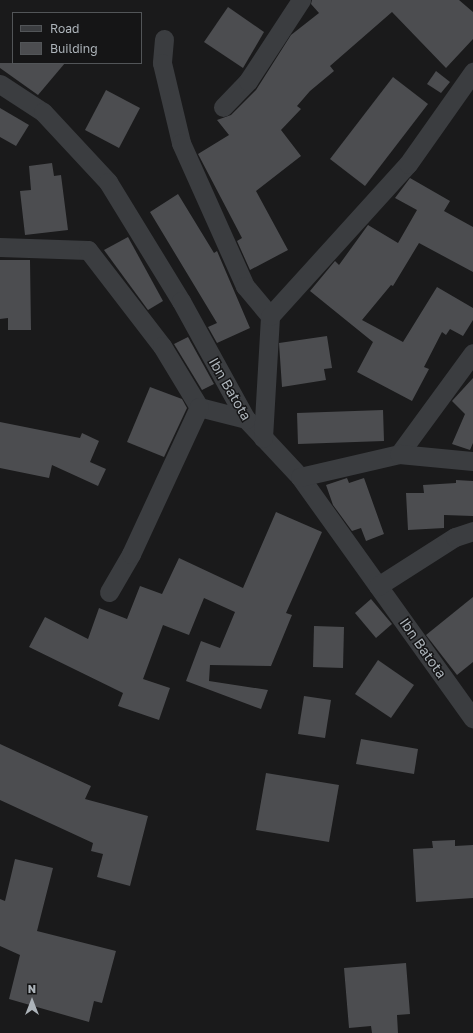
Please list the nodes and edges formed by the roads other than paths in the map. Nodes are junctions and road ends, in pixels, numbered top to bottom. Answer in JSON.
{"nodes":[{"id":1,"x":301,"y":0,"type":"edge"},
{"id":2,"x":164,"y":39,"type":"dead end"},
{"id":3,"x":473,"y":72,"type":"edge"},
{"id":4,"x":0,"y":84,"type":"edge"},
{"id":5,"x":223,"y":107,"type":"dead end"},
{"id":6,"x":0,"y":247,"type":"edge"},
{"id":7,"x":270,"y":316,"type":"junction"},
{"id":8,"x":473,"y":353,"type":"edge"},
{"id":9,"x":199,"y":407,"type":"junction"},
{"id":10,"x":246,"y":419,"type":"junction"},
{"id":11,"x":263,"y":438,"type":"junction"},
{"id":12,"x":398,"y":454,"type":"junction"},
{"id":13,"x":473,"y":461,"type":"edge"},
{"id":14,"x":300,"y":476,"type":"junction"},
{"id":15,"x":473,"y":531,"type":"edge"},
{"id":16,"x":378,"y":586,"type":"junction"},
{"id":17,"x":110,"y":592,"type":"dead end"},
{"id":18,"x":473,"y":719,"type":"edge"}],
"edges":[{"from":1,"to":5,"type":"street"},
{"from":2,"to":7,"type":"street"},
{"from":3,"to":7,"type":"street"},
{"from":4,"to":10,"type":"street","name":"Ibn Batota"},
{"from":6,"to":9,"type":"street"},
{"from":7,"to":11,"type":"street"},
{"from":8,"to":12,"type":"street"},
{"from":9,"to":10,"type":"street"},
{"from":9,"to":17,"type":"street"},
{"from":10,"to":11,"type":"street","name":"Ibn Batota"},
{"from":11,"to":14,"type":"street","name":"Ibn Batota"},
{"from":12,"to":13,"type":"street"},
{"from":12,"to":14,"type":"street"},
{"from":14,"to":16,"type":"street","name":"Ibn Batota"},
{"from":15,"to":16,"type":"street"},
{"from":16,"to":18,"type":"street","name":"Ibn Batota"}]}
